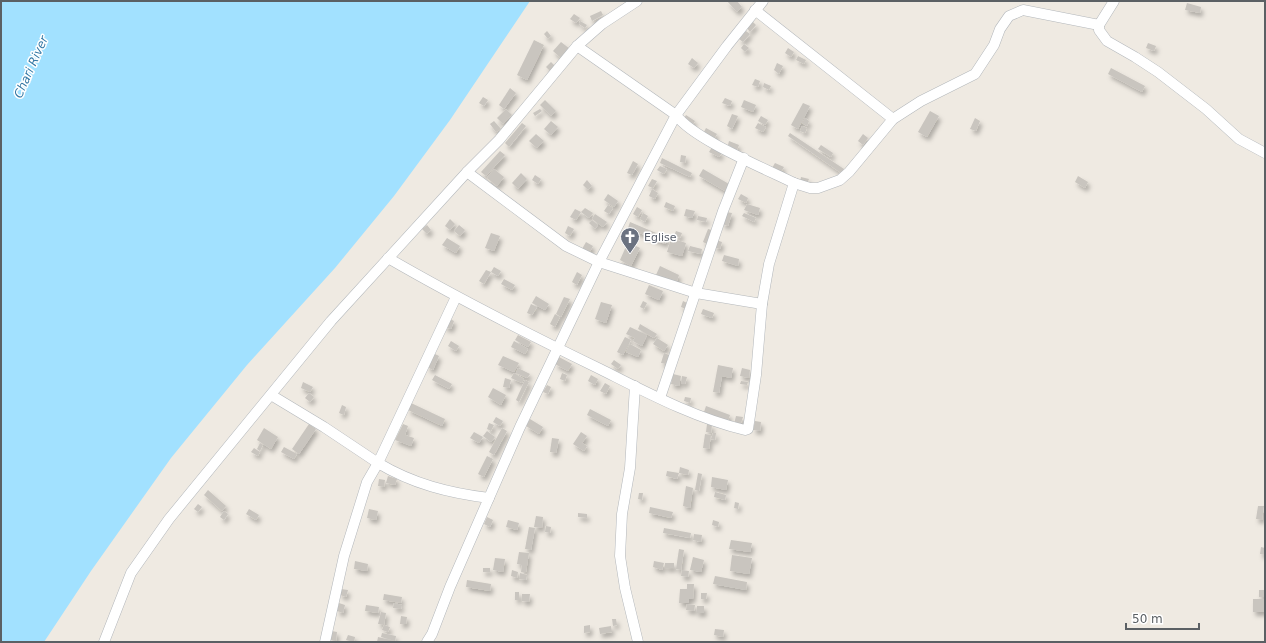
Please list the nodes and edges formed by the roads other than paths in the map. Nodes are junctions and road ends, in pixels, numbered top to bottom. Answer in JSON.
{"nodes":[{"id":1,"x":637,"y":1,"type":"edge"},
{"id":2,"x":763,"y":1,"type":"edge"},
{"id":3,"x":1114,"y":1,"type":"edge"},
{"id":4,"x":755,"y":10,"type":"junction"},
{"id":5,"x":1099,"y":25,"type":"junction"},
{"id":6,"x":577,"y":46,"type":"junction"},
{"id":7,"x":676,"y":115,"type":"junction"},
{"id":8,"x":893,"y":119,"type":"junction"},
{"id":9,"x":1265,"y":153,"type":"edge"},
{"id":10,"x":744,"y":158,"type":"junction"},
{"id":11,"x":467,"y":172,"type":"junction"},
{"id":12,"x":794,"y":183,"type":"junction"},
{"id":13,"x":388,"y":258,"type":"junction"},
{"id":14,"x":599,"y":262,"type":"junction"},
{"id":15,"x":696,"y":293,"type":"junction"},
{"id":16,"x":456,"y":297,"type":"junction"},
{"id":17,"x":762,"y":304,"type":"junction"},
{"id":18,"x":558,"y":348,"type":"junction"},
{"id":19,"x":635,"y":386,"type":"junction"},
{"id":20,"x":271,"y":395,"type":"junction"},
{"id":21,"x":660,"y":398,"type":"junction"},
{"id":22,"x":378,"y":463,"type":"junction"},
{"id":23,"x":489,"y":498,"type":"junction"},
{"id":24,"x":104,"y":642,"type":"edge"},
{"id":25,"x":325,"y":642,"type":"edge"},
{"id":26,"x":427,"y":642,"type":"edge"},
{"id":27,"x":638,"y":642,"type":"edge"}],
"edges":[{"from":1,"to":6,"type":"street"},
{"from":2,"to":4,"type":"street"},
{"from":3,"to":5,"type":"street"},
{"from":4,"to":7,"type":"street"},
{"from":4,"to":8,"type":"street"},
{"from":5,"to":8,"type":"street"},
{"from":5,"to":9,"type":"street"},
{"from":6,"to":7,"type":"street"},
{"from":6,"to":11,"type":"street"},
{"from":7,"to":10,"type":"street"},
{"from":7,"to":14,"type":"street"},
{"from":8,"to":12,"type":"street"},
{"from":10,"to":12,"type":"street"},
{"from":10,"to":15,"type":"street"},
{"from":11,"to":13,"type":"street"},
{"from":11,"to":14,"type":"street"},
{"from":12,"to":17,"type":"street"},
{"from":13,"to":16,"type":"street"},
{"from":13,"to":20,"type":"street"},
{"from":14,"to":15,"type":"street"},
{"from":14,"to":18,"type":"street"},
{"from":15,"to":17,"type":"street"},
{"from":15,"to":21,"type":"street"},
{"from":16,"to":18,"type":"street"},
{"from":16,"to":22,"type":"street"},
{"from":17,"to":21,"type":"street"},
{"from":18,"to":19,"type":"street"},
{"from":18,"to":23,"type":"street"},
{"from":19,"to":21,"type":"street"},
{"from":19,"to":27,"type":"street"},
{"from":20,"to":22,"type":"street"},
{"from":20,"to":24,"type":"street"},
{"from":22,"to":23,"type":"street"},
{"from":22,"to":25,"type":"street"},
{"from":23,"to":26,"type":"street"}]}
